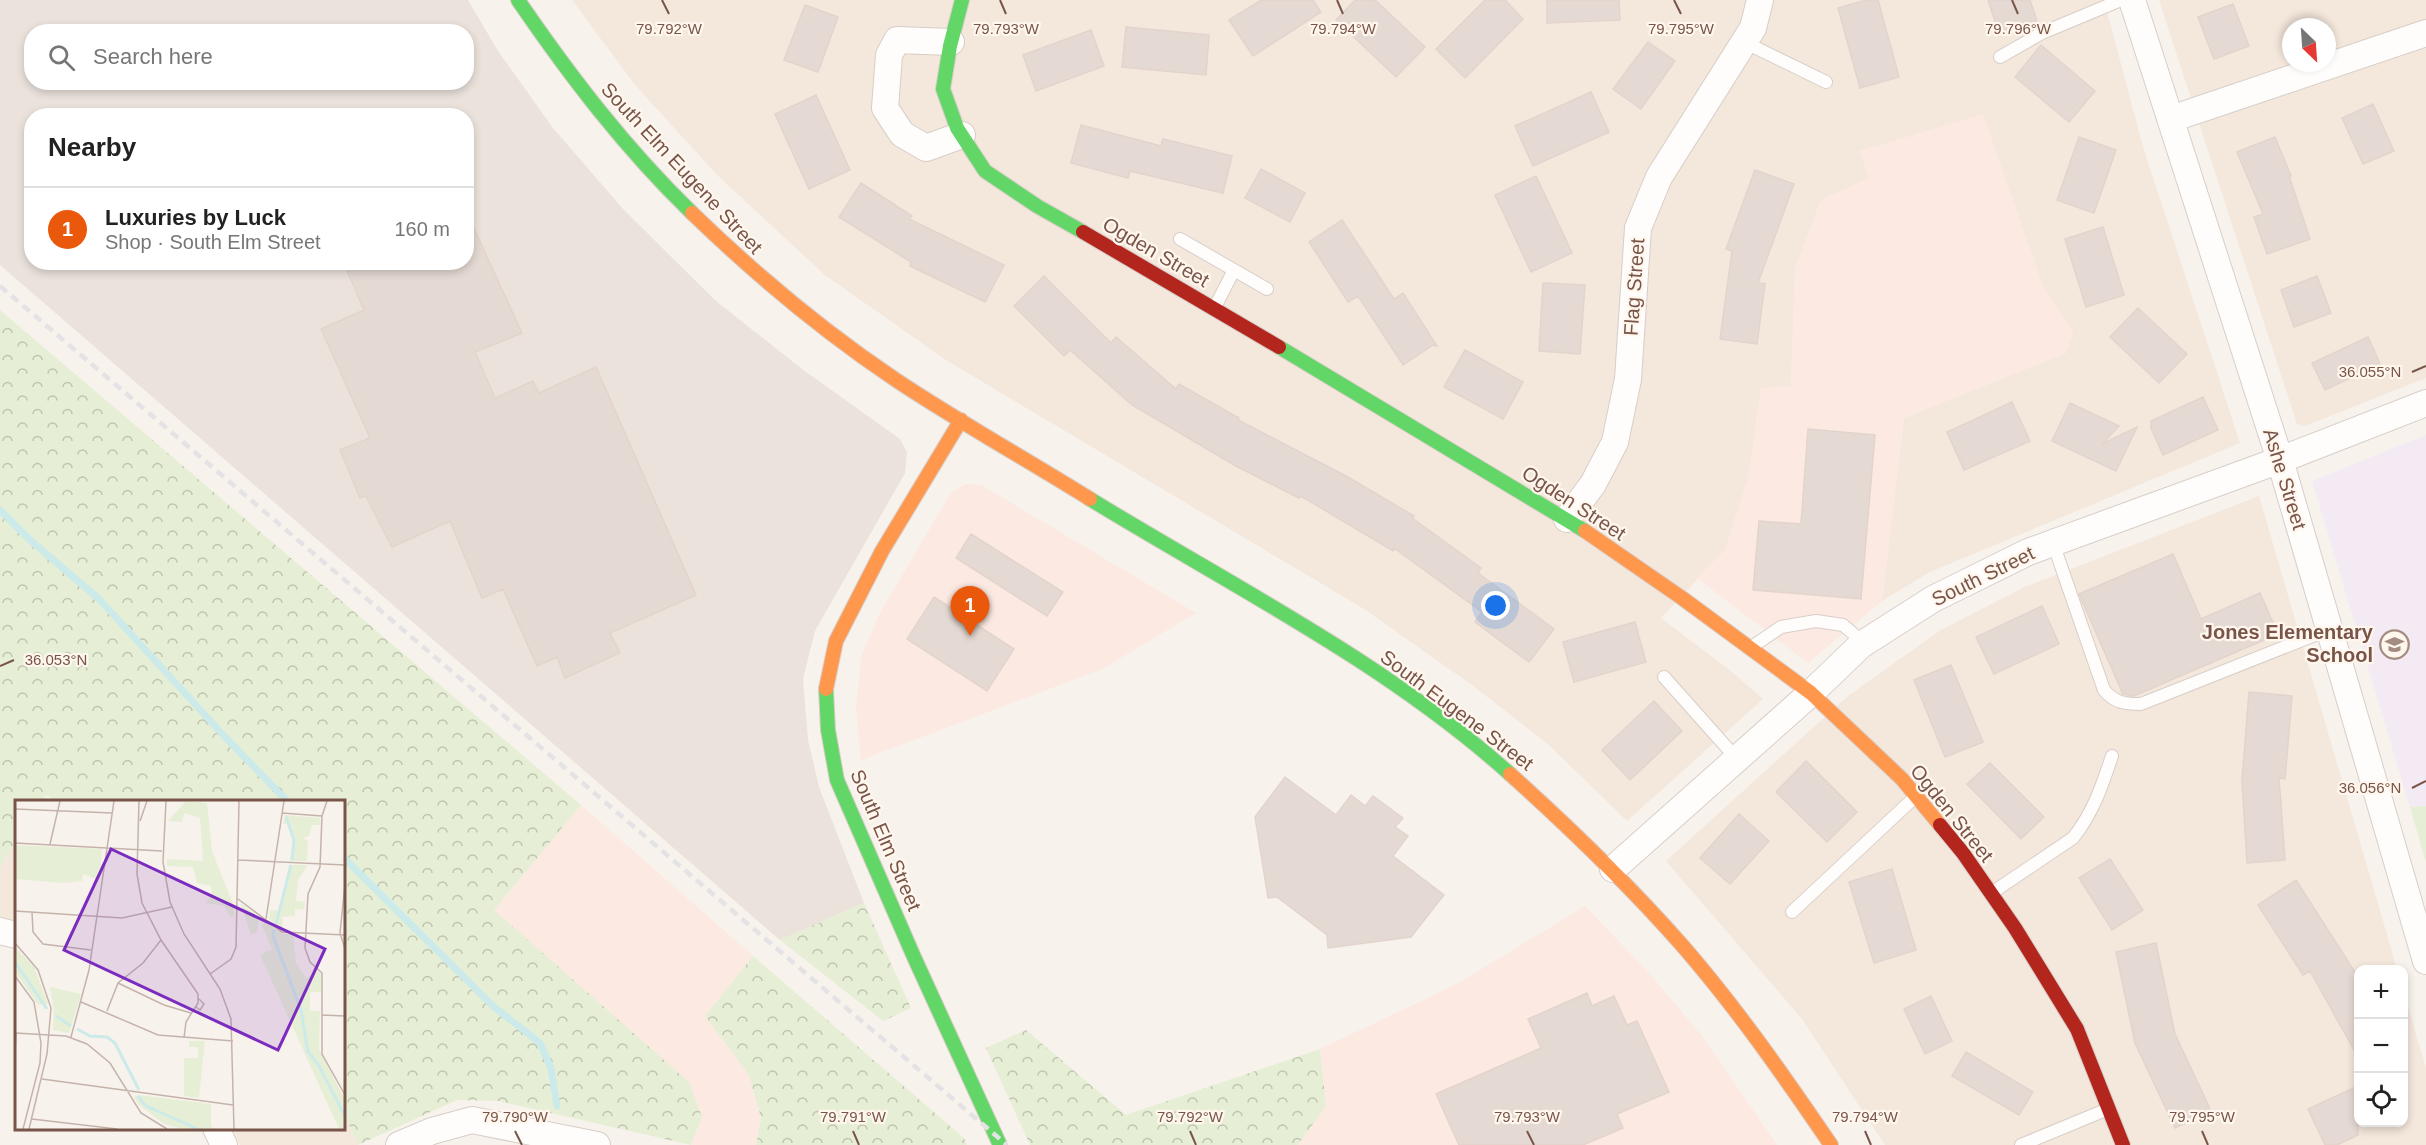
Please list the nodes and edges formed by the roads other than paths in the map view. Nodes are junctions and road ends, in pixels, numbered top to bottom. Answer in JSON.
{"nodes":[{"id":1,"x":518,"y":0,"type":"edge"},
{"id":2,"x":962,"y":0,"type":"edge"},
{"id":3,"x":1760,"y":0,"type":"edge"},
{"id":4,"x":2121,"y":0,"type":"edge"},
{"id":5,"x":2132,"y":0,"type":"edge"},
{"id":6,"x":2426,"y":33,"type":"edge"},
{"id":7,"x":951,"y":42,"type":"junction"},
{"id":8,"x":1744,"y":42,"type":"junction"},
{"id":9,"x":2000,"y":57,"type":"dead end"},
{"id":10,"x":1826,"y":82,"type":"dead end"},
{"id":11,"x":2171,"y":119,"type":"junction"},
{"id":12,"x":962,"y":135,"type":"junction"},
{"id":13,"x":1180,"y":239,"type":"dead end"},
{"id":14,"x":1234,"y":270,"type":"junction"},
{"id":15,"x":1267,"y":289,"type":"dead end"},
{"id":16,"x":1214,"y":308,"type":"junction"},
{"id":17,"x":2426,"y":403,"type":"edge"},
{"id":18,"x":961,"y":420,"type":"junction"},
{"id":19,"x":2280,"y":460,"type":"junction"},
{"id":20,"x":1567,"y":519,"type":"junction"},
{"id":21,"x":2053,"y":543,"type":"junction"},
{"id":22,"x":2330,"y":629,"type":"junction"},
{"id":23,"x":1864,"y":643,"type":"junction"},
{"id":24,"x":1750,"y":648,"type":"junction"},
{"id":25,"x":1664,"y":677,"type":"dead end"},
{"id":26,"x":1811,"y":693,"type":"junction"},
{"id":27,"x":2112,"y":756,"type":"dead end"},
{"id":28,"x":1737,"y":759,"type":"junction"},
{"id":29,"x":1916,"y":796,"type":"junction"},
{"id":30,"x":1612,"y":869,"type":"junction"},
{"id":31,"x":1992,"y":894,"type":"junction"},
{"id":32,"x":1792,"y":912,"type":"dead end"},
{"id":33,"x":0,"y":931,"type":"edge"},
{"id":34,"x":15,"y":935,"type":"edge"},
{"id":35,"x":2426,"y":961,"type":"edge"},
{"id":36,"x":2110,"y":1109,"type":"junction"},
{"id":37,"x":217,"y":1130,"type":"edge"},
{"id":38,"x":224,"y":1145,"type":"edge"},
{"id":39,"x":399,"y":1145,"type":"edge"},
{"id":40,"x":597,"y":1145,"type":"edge"},
{"id":41,"x":1000,"y":1145,"type":"edge"},
{"id":42,"x":1831,"y":1145,"type":"edge"},
{"id":43,"x":2021,"y":1145,"type":"edge"},
{"id":44,"x":2123,"y":1145,"type":"edge"}],
"edges":[{"from":1,"to":18,"type":"street","name":"South Elm Eugene Street"},
{"from":2,"to":7,"type":"street","name":"Ogden Street"},
{"from":3,"to":8,"type":"street","name":"Flag Street"},
{"from":4,"to":9,"type":"lane"},
{"from":5,"to":11,"type":"street","name":"Ashe Street"},
{"from":6,"to":11,"type":"street"},
{"from":7,"to":12,"type":"street","name":"Ogden Street"},
{"from":7,"to":12,"type":"street"},
{"from":8,"to":10,"type":"lane"},
{"from":8,"to":20,"type":"street","name":"Flag Street"},
{"from":11,"to":19,"type":"street","name":"Ashe Street"},
{"from":12,"to":16,"type":"street","name":"Ogden Street"},
{"from":13,"to":14,"type":"lane"},
{"from":14,"to":15,"type":"lane"},
{"from":14,"to":16,"type":"lane"},
{"from":16,"to":20,"type":"street","name":"Ogden Street"},
{"from":17,"to":19,"type":"street","name":"South Street"},
{"from":18,"to":30,"type":"street","name":"South Eugene Street"},
{"from":18,"to":41,"type":"street","name":"South Elm Street"},
{"from":19,"to":21,"type":"street","name":"South Street"},
{"from":19,"to":22,"type":"street","name":"Ashe Street"},
{"from":20,"to":24,"type":"street","name":"Ogden Street"},
{"from":21,"to":22,"type":"lane"},
{"from":21,"to":23,"type":"street","name":"South Street"},
{"from":22,"to":35,"type":"street","name":"Ashe Street"},
{"from":23,"to":24,"type":"lane"},
{"from":23,"to":26,"type":"street","name":"South Street"},
{"from":24,"to":26,"type":"street","name":"Ogden Street"},
{"from":25,"to":28,"type":"lane"},
{"from":26,"to":28,"type":"street","name":"South Street"},
{"from":26,"to":29,"type":"street","name":"Ogden Street"},
{"from":27,"to":31,"type":"lane"},
{"from":28,"to":30,"type":"street","name":"South Street"},
{"from":29,"to":31,"type":"street","name":"Ogden Street"},
{"from":29,"to":32,"type":"lane"},
{"from":30,"to":42,"type":"street","name":"South Eugene Street"},
{"from":31,"to":36,"type":"street","name":"Ogden Street"},
{"from":33,"to":34,"type":"street"},
{"from":36,"to":43,"type":"lane"},
{"from":36,"to":44,"type":"street","name":"Ogden Street"},
{"from":37,"to":38,"type":"street"},
{"from":39,"to":40,"type":"street"}]}
